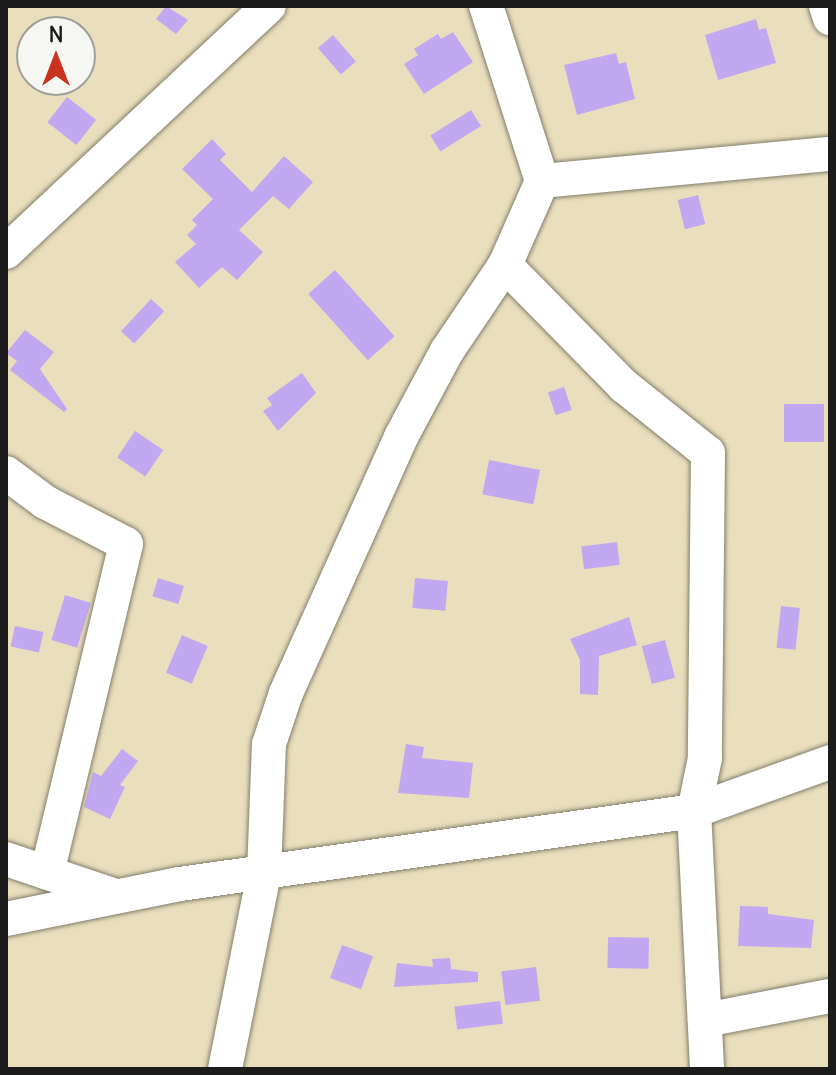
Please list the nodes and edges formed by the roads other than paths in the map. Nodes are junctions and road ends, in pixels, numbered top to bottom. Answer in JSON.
{"nodes":[{"id":1,"x":269,"y":6,"type":"edge"},
{"id":2,"x":486,"y":6,"type":"edge"},
{"id":3,"x":826,"y":6,"type":"edge"},
{"id":4,"x":830,"y":18,"type":"edge"},
{"id":5,"x":830,"y":154,"type":"edge"},
{"id":6,"x":542,"y":181,"type":"junction"},
{"id":7,"x":6,"y":252,"type":"edge"},
{"id":8,"x":505,"y":265,"type":"junction"},
{"id":9,"x":6,"y":473,"type":"edge"},
{"id":10,"x":830,"y":762,"type":"edge"},
{"id":11,"x":694,"y":811,"type":"junction"},
{"id":12,"x":6,"y":859,"type":"edge"},
{"id":13,"x":47,"y":873,"type":"junction"},
{"id":14,"x":264,"y":873,"type":"junction"},
{"id":15,"x":118,"y":897,"type":"junction"},
{"id":16,"x":6,"y":919,"type":"edge"},
{"id":17,"x":830,"y":996,"type":"edge"},
{"id":18,"x":705,"y":1020,"type":"junction"},
{"id":19,"x":225,"y":1069,"type":"edge"},
{"id":20,"x":707,"y":1069,"type":"edge"}],
"edges":[{"from":1,"to":7,"type":"street"},
{"from":2,"to":6,"type":"street"},
{"from":3,"to":4,"type":"street"},
{"from":5,"to":6,"type":"street"},
{"from":6,"to":8,"type":"street"},
{"from":8,"to":11,"type":"street"},
{"from":8,"to":14,"type":"street"},
{"from":9,"to":13,"type":"street"},
{"from":10,"to":11,"type":"street"},
{"from":11,"to":14,"type":"street"},
{"from":11,"to":18,"type":"street"},
{"from":12,"to":13,"type":"street"},
{"from":13,"to":15,"type":"street"},
{"from":14,"to":15,"type":"street"},
{"from":14,"to":19,"type":"street"},
{"from":15,"to":16,"type":"street"},
{"from":17,"to":18,"type":"street"},
{"from":18,"to":20,"type":"street"}]}
